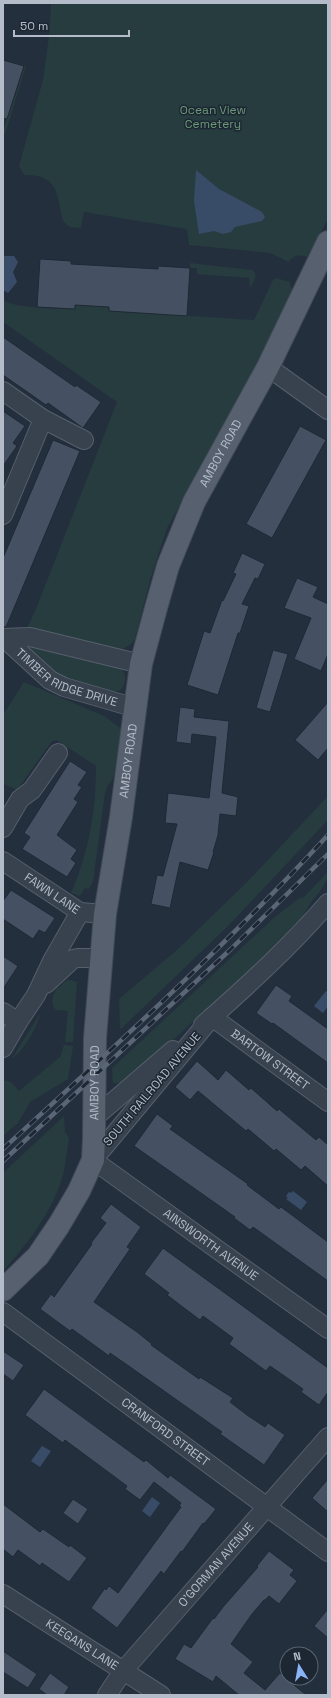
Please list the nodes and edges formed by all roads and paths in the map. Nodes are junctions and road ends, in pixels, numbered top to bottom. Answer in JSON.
{"nodes":[{"id":1,"x":328,"y":242,"type":"edge"},
{"id":2,"x":268,"y":367,"type":"junction"},
{"id":3,"x":3,"y":391,"type":"edge"},
{"id":4,"x":328,"y":410,"type":"edge"},
{"id":5,"x":43,"y":419,"type":"junction"},
{"id":6,"x":84,"y":440,"type":"dead end"},
{"id":7,"x":3,"y":515,"type":"edge"},
{"id":8,"x":3,"y":638,"type":"edge"},
{"id":9,"x":141,"y":664,"type":"junction"},
{"id":10,"x":136,"y":708,"type":"junction"},
{"id":11,"x":58,"y":753,"type":"dead end"},
{"id":12,"x":3,"y":828,"type":"edge"},
{"id":13,"x":3,"y":861,"type":"edge"},
{"id":14,"x":328,"y":903,"type":"edge"},
{"id":15,"x":80,"y":912,"type":"junction"},
{"id":16,"x":105,"y":914,"type":"junction"},
{"id":17,"x":102,"y":958,"type":"junction"},
{"id":18,"x":36,"y":995,"type":"junction"},
{"id":19,"x":10,"y":1017,"type":"edge"},
{"id":20,"x":212,"y":1017,"type":"junction"},
{"id":21,"x":3,"y":1048,"type":"edge"},
{"id":22,"x":328,"y":1102,"type":"edge"},
{"id":23,"x":94,"y":1118,"type":"junction"},
{"id":24,"x":93,"y":1160,"type":"junction"},
{"id":25,"x":3,"y":1290,"type":"edge"},
{"id":26,"x":3,"y":1312,"type":"edge"},
{"id":27,"x":328,"y":1328,"type":"edge"},
{"id":28,"x":328,"y":1437,"type":"edge"},
{"id":29,"x":267,"y":1508,"type":"junction"},
{"id":30,"x":328,"y":1552,"type":"edge"},
{"id":31,"x":3,"y":1594,"type":"edge"},
{"id":32,"x":123,"y":1671,"type":"junction"},
{"id":33,"x":107,"y":1695,"type":"edge"},
{"id":34,"x":162,"y":1695,"type":"edge"}],
"edges":[{"from":1,"to":2,"type":"main road","name":"AMBOY ROAD"},
{"from":2,"to":4,"type":"street"},
{"from":2,"to":9,"type":"main road","name":"AMBOY ROAD"},
{"from":3,"to":5,"type":"street"},
{"from":5,"to":6,"type":"street"},
{"from":5,"to":7,"type":"street"},
{"from":8,"to":9,"type":"street","name":"TIMBER RIDGE DRIVE"},
{"from":8,"to":10,"type":"street","name":"TIMBER RIDGE DRIVE"},
{"from":9,"to":10,"type":"main road","name":"AMBOY ROAD"},
{"from":10,"to":16,"type":"main road","name":"AMBOY ROAD"},
{"from":11,"to":12,"type":"street"},
{"from":13,"to":15,"type":"street","name":"FAWN LANE"},
{"from":14,"to":20,"type":"street","name":"SOUTH RAILROAD AVENUE"},
{"from":15,"to":16,"type":"street","name":"FAWN LANE"},
{"from":15,"to":18,"type":"street"},
{"from":16,"to":17,"type":"main road","name":"AMBOY ROAD"},
{"from":17,"to":18,"type":"street"},
{"from":17,"to":23,"type":"main road","name":"AMBOY ROAD"},
{"from":18,"to":19,"type":"street"},
{"from":19,"to":21,"type":"street"},
{"from":20,"to":22,"type":"street","name":"BARTOW STREET"},
{"from":20,"to":23,"type":"street","name":"SOUTH RAILROAD AVENUE"},
{"from":20,"to":24,"type":"street","name":"SOUTH RAILROAD AVENUE"},
{"from":23,"to":24,"type":"main road","name":"AMBOY ROAD"},
{"from":24,"to":25,"type":"main road","name":"AMBOY ROAD"},
{"from":24,"to":27,"type":"street","name":"AINSWORTH AVENUE"},
{"from":26,"to":29,"type":"street","name":"CRANFORD STREET"},
{"from":28,"to":29,"type":"street","name":"O'GORMAN AVENUE"},
{"from":29,"to":30,"type":"street","name":"CRANFORD STREET"},
{"from":29,"to":32,"type":"street","name":"O'GORMAN AVENUE"},
{"from":31,"to":32,"type":"street","name":"KEEGANS LANE"},
{"from":32,"to":33,"type":"street","name":"O'GORMAN AVENUE"},
{"from":32,"to":34,"type":"street","name":"KEEGANS LANE"}]}
